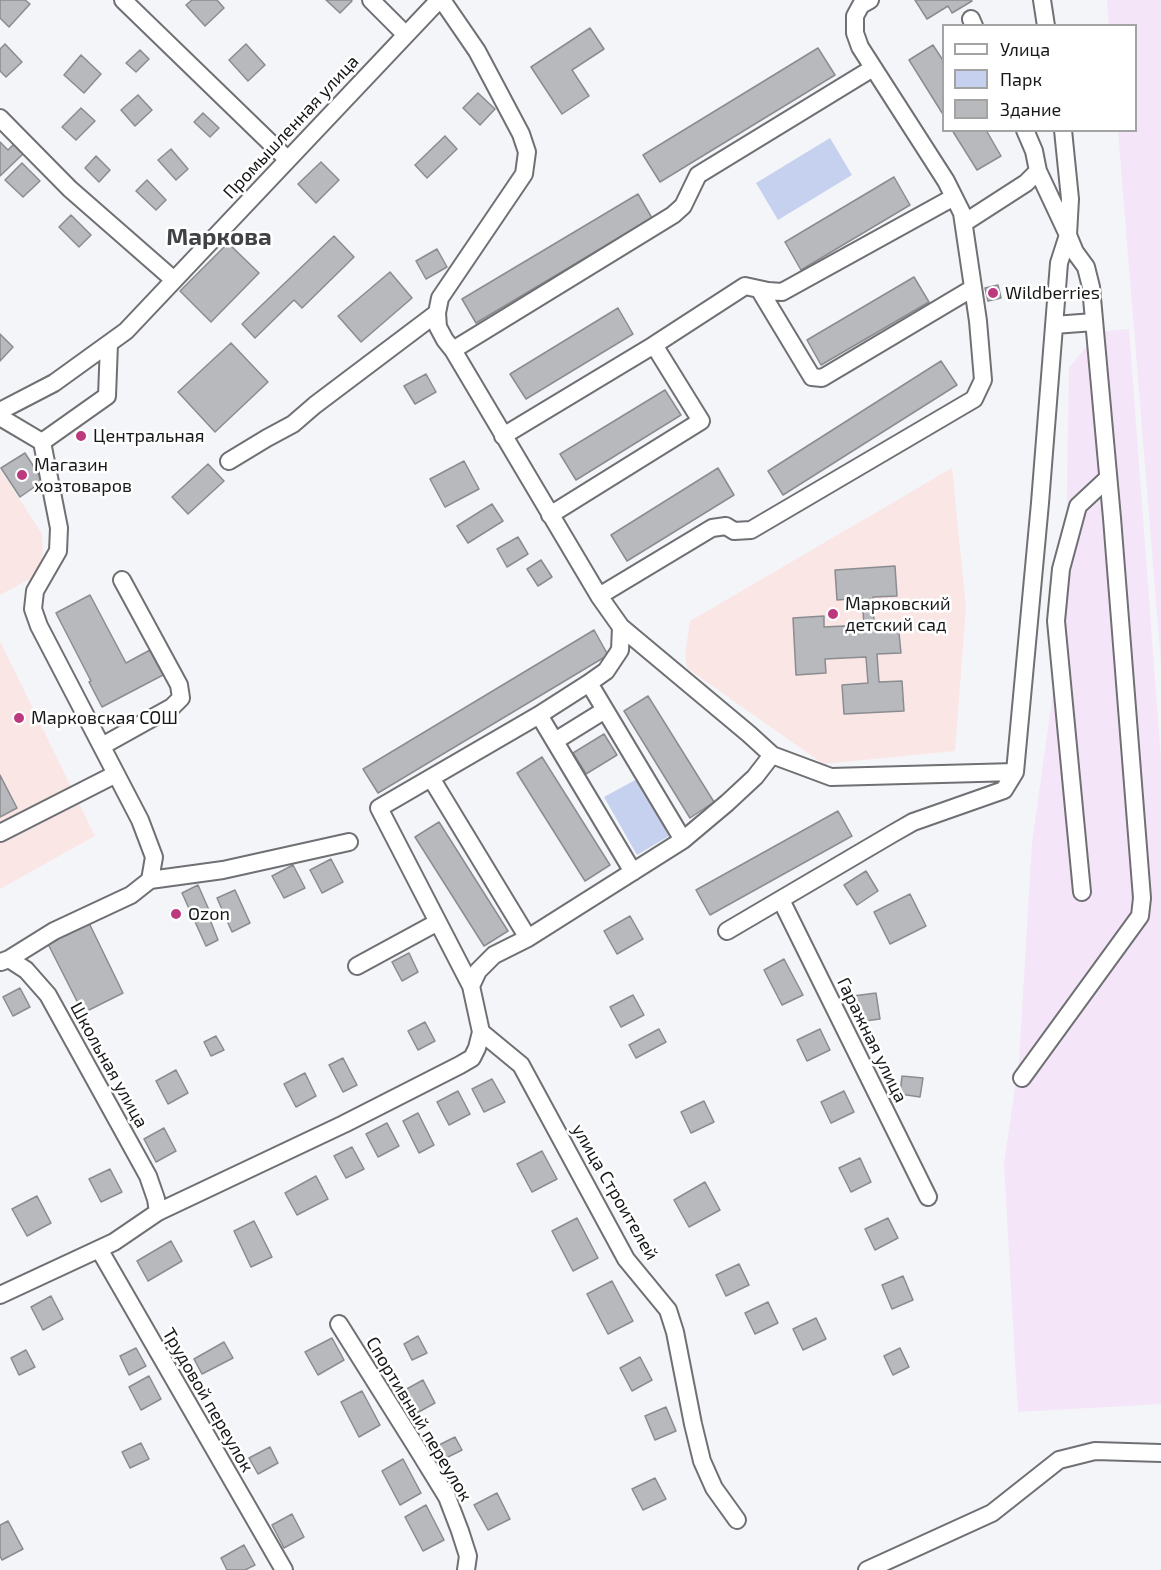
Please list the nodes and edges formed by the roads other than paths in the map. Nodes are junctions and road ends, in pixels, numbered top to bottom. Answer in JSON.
{"nodes":[{"id":1,"x":123,"y":0,"type":"edge"},
{"id":2,"x":371,"y":0,"type":"edge"},
{"id":3,"x":441,"y":0,"type":"edge"},
{"id":4,"x":870,"y":0,"type":"edge"},
{"id":5,"x":1042,"y":0,"type":"edge"},
{"id":6,"x":1046,"y":24,"type":"edge"},
{"id":7,"x":405,"y":34,"type":"junction"},
{"id":8,"x":873,"y":68,"type":"junction"},
{"id":9,"x":0,"y":118,"type":"edge"},
{"id":10,"x":1026,"y":132,"type":"edge"},
{"id":11,"x":1063,"y":132,"type":"edge"},
{"id":12,"x":287,"y":159,"type":"junction"},
{"id":13,"x":1038,"y":171,"type":"junction"},
{"id":14,"x":954,"y":197,"type":"junction"},
{"id":15,"x":964,"y":223,"type":"junction"},
{"id":16,"x":1068,"y":235,"type":"junction"},
{"id":17,"x":174,"y":280,"type":"junction"},
{"id":18,"x":973,"y":288,"type":"junction"},
{"id":19,"x":759,"y":289,"type":"junction"},
{"id":20,"x":438,"y":313,"type":"junction"},
{"id":21,"x":1094,"y":322,"type":"junction"},
{"id":22,"x":1054,"y":325,"type":"junction"},
{"id":23,"x":109,"y":344,"type":"junction"},
{"id":24,"x":654,"y":345,"type":"junction"},
{"id":25,"x":453,"y":350,"type":"junction"},
{"id":26,"x":0,"y":411,"type":"edge"},
{"id":27,"x":0,"y":417,"type":"edge"},
{"id":28,"x":503,"y":436,"type":"junction"},
{"id":29,"x":42,"y":442,"type":"junction"},
{"id":30,"x":229,"y":461,"type":"dead end"},
{"id":31,"x":1108,"y":478,"type":"junction"},
{"id":32,"x":550,"y":515,"type":"junction"},
{"id":33,"x":122,"y":580,"type":"dead end"},
{"id":34,"x":599,"y":596,"type":"junction"},
{"id":35,"x":621,"y":627,"type":"junction"},
{"id":36,"x":590,"y":683,"type":"junction"},
{"id":37,"x":605,"y":710,"type":"junction"},
{"id":38,"x":539,"y":715,"type":"junction"},
{"id":39,"x":555,"y":741,"type":"junction"},
{"id":40,"x":102,"y":746,"type":"junction"},
{"id":41,"x":772,"y":755,"type":"junction"},
{"id":42,"x":1015,"y":772,"type":"junction"},
{"id":43,"x":116,"y":774,"type":"junction"},
{"id":44,"x":431,"y":778,"type":"junction"},
{"id":45,"x":0,"y":833,"type":"edge"},
{"id":46,"x":683,"y":840,"type":"junction"},
{"id":47,"x":350,"y":842,"type":"dead end"},
{"id":48,"x":633,"y":873,"type":"junction"},
{"id":49,"x":150,"y":880,"type":"junction"},
{"id":50,"x":1082,"y":892,"type":"dead end"},
{"id":51,"x":781,"y":900,"type":"junction"},
{"id":52,"x":438,"y":922,"type":"junction"},
{"id":53,"x":727,"y":932,"type":"dead end"},
{"id":54,"x":528,"y":938,"type":"junction"},
{"id":55,"x":4,"y":961,"type":"edge"},
{"id":56,"x":357,"y":966,"type":"dead end"},
{"id":57,"x":471,"y":986,"type":"junction"},
{"id":58,"x":480,"y":1032,"type":"junction"},
{"id":59,"x":1022,"y":1078,"type":"dead end"},
{"id":60,"x":928,"y":1197,"type":"dead end"},
{"id":61,"x":158,"y":1212,"type":"junction"},
{"id":62,"x":99,"y":1249,"type":"junction"},
{"id":63,"x":0,"y":1295,"type":"edge"},
{"id":64,"x":339,"y":1324,"type":"dead end"},
{"id":65,"x":1161,"y":1454,"type":"edge"},
{"id":66,"x":737,"y":1520,"type":"dead end"},
{"id":67,"x":284,"y":1570,"type":"edge"},
{"id":68,"x":466,"y":1570,"type":"edge"},
{"id":69,"x":867,"y":1570,"type":"edge"}],
"edges":[{"from":1,"to":12,"type":"street"},
{"from":2,"to":7,"type":"street"},
{"from":3,"to":7,"type":"street","name":"Промышленная улица"},
{"from":3,"to":20,"type":"street"},
{"from":4,"to":8,"type":"street"},
{"from":5,"to":6,"type":"street"},
{"from":7,"to":12,"type":"street","name":"Промышленная улица"},
{"from":8,"to":14,"type":"street"},
{"from":8,"to":25,"type":"street"},
{"from":9,"to":17,"type":"street"},
{"from":10,"to":13,"type":"street"},
{"from":11,"to":16,"type":"street"},
{"from":12,"to":17,"type":"street","name":"Промышленная улица"},
{"from":13,"to":15,"type":"street"},
{"from":13,"to":16,"type":"street"},
{"from":14,"to":15,"type":"street"},
{"from":14,"to":19,"type":"street"},
{"from":15,"to":18,"type":"street"},
{"from":16,"to":21,"type":"street"},
{"from":16,"to":22,"type":"street"},
{"from":17,"to":23,"type":"street","name":"Промышленная улица"},
{"from":18,"to":19,"type":"street"},
{"from":18,"to":34,"type":"street"},
{"from":19,"to":24,"type":"street"},
{"from":20,"to":25,"type":"street"},
{"from":20,"to":30,"type":"street"},
{"from":21,"to":22,"type":"street"},
{"from":21,"to":31,"type":"street"},
{"from":22,"to":42,"type":"street"},
{"from":23,"to":26,"type":"street","name":"Промышленная улица"},
{"from":23,"to":29,"type":"street"},
{"from":24,"to":28,"type":"street"},
{"from":24,"to":32,"type":"street"},
{"from":25,"to":28,"type":"street"},
{"from":27,"to":29,"type":"street"},
{"from":28,"to":32,"type":"street"},
{"from":29,"to":40,"type":"street"},
{"from":31,"to":50,"type":"street"},
{"from":31,"to":59,"type":"street"},
{"from":32,"to":34,"type":"street"},
{"from":33,"to":40,"type":"street"},
{"from":34,"to":35,"type":"street"},
{"from":35,"to":36,"type":"street"},
{"from":35,"to":41,"type":"street"},
{"from":36,"to":37,"type":"street"},
{"from":36,"to":38,"type":"street"},
{"from":37,"to":39,"type":"street"},
{"from":37,"to":46,"type":"street"},
{"from":38,"to":39,"type":"street"},
{"from":38,"to":44,"type":"street"},
{"from":39,"to":48,"type":"street"},
{"from":40,"to":43,"type":"street"},
{"from":41,"to":42,"type":"street"},
{"from":41,"to":46,"type":"street"},
{"from":42,"to":51,"type":"street"},
{"from":43,"to":45,"type":"street"},
{"from":43,"to":49,"type":"street"},
{"from":44,"to":52,"type":"street"},
{"from":44,"to":54,"type":"street"},
{"from":46,"to":48,"type":"street"},
{"from":47,"to":49,"type":"street"},
{"from":48,"to":54,"type":"street"},
{"from":49,"to":55,"type":"street"},
{"from":51,"to":53,"type":"street"},
{"from":51,"to":60,"type":"street","name":"Гаражная улица"},
{"from":52,"to":56,"type":"street"},
{"from":52,"to":57,"type":"street"},
{"from":54,"to":57,"type":"street"},
{"from":55,"to":61,"type":"street","name":"Школьная улица"},
{"from":57,"to":58,"type":"street"},
{"from":58,"to":61,"type":"street"},
{"from":58,"to":66,"type":"street","name":"улица Строителей"},
{"from":61,"to":62,"type":"street"},
{"from":62,"to":63,"type":"street"},
{"from":62,"to":67,"type":"street","name":"Трудовой переулок"},
{"from":64,"to":68,"type":"street","name":"Спортивный переулок"},
{"from":65,"to":69,"type":"street"}]}
